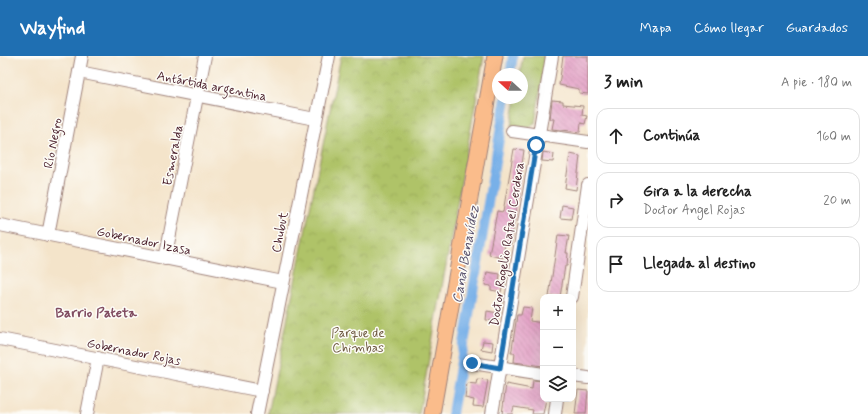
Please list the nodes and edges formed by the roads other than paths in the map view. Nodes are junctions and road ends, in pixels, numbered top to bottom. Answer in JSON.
{"nodes":[{"id":1,"x":82,"y":56,"type":"edge"},
{"id":2,"x":205,"y":56,"type":"edge"},
{"id":3,"x":329,"y":56,"type":"edge"},
{"id":4,"x":495,"y":56,"type":"edge"},
{"id":5,"x":552,"y":56,"type":"edge"},
{"id":6,"x":79,"y":72,"type":"junction"},
{"id":7,"x":197,"y":96,"type":"junction"},
{"id":8,"x":315,"y":119,"type":"junction"},
{"id":9,"x":512,"y":131,"type":"dead end"},
{"id":10,"x":538,"y":135,"type":"junction"},
{"id":11,"x":588,"y":142,"type":"edge"},
{"id":12,"x":588,"y":185,"type":"edge"},
{"id":13,"x":0,"y":225,"type":"edge"},
{"id":14,"x":48,"y":234,"type":"junction"},
{"id":15,"x":165,"y":259,"type":"junction"},
{"id":16,"x":283,"y":282,"type":"junction"},
{"id":17,"x":572,"y":294,"type":"edge"},
{"id":18,"x":0,"y":339,"type":"edge"},
{"id":19,"x":98,"y":358,"type":"junction"},
{"id":20,"x":472,"y":363,"type":"dead end"},
{"id":21,"x":500,"y":368,"type":"junction"},
{"id":22,"x":540,"y":374,"type":"edge"},
{"id":23,"x":576,"y":376,"type":"edge"},
{"id":24,"x":588,"y":378,"type":"edge"},
{"id":25,"x":262,"y":391,"type":"junction"},
{"id":26,"x":557,"y":402,"type":"edge"},
{"id":27,"x":87,"y":414,"type":"edge"},
{"id":28,"x":257,"y":414,"type":"edge"},
{"id":29,"x":432,"y":414,"type":"edge"},
{"id":30,"x":492,"y":414,"type":"edge"},
{"id":31,"x":555,"y":414,"type":"edge"}],
"edges":[{"from":1,"to":6,"type":"street","name":"Río Negro"},
{"from":2,"to":7,"type":"street","name":"Esmeralda"},
{"from":3,"to":8,"type":"street","name":"Chubut"},
{"from":4,"to":29,"type":"main road"},
{"from":5,"to":10,"type":"street","name":"Doctor Rogelio Rafael Cerdera"},
{"from":6,"to":7,"type":"street","name":"Antártida argentina"},
{"from":6,"to":14,"type":"street","name":"Río Negro"},
{"from":7,"to":8,"type":"street","name":"Antártida argentina"},
{"from":7,"to":15,"type":"street","name":"Esmeralda"},
{"from":8,"to":16,"type":"street","name":"Chubut"},
{"from":9,"to":10,"type":"street"},
{"from":10,"to":11,"type":"street"},
{"from":10,"to":21,"type":"street","name":"Doctor Rogelio Rafael Cerdera"},
{"from":12,"to":17,"type":"street"},
{"from":13,"to":14,"type":"street","name":"Gobernador Izasa"},
{"from":14,"to":15,"type":"street","name":"Gobernador Izasa"},
{"from":15,"to":16,"type":"street","name":"Gobernador Izasa"},
{"from":16,"to":25,"type":"street","name":"Chubut"},
{"from":18,"to":19,"type":"street","name":"Gobernador Rojas"},
{"from":19,"to":25,"type":"street","name":"Gobernador Rojas"},
{"from":19,"to":27,"type":"street"},
{"from":20,"to":21,"type":"street"},
{"from":21,"to":22,"type":"street"},
{"from":21,"to":30,"type":"street","name":"Doctor Rogelio Rafael Cerdera"},
{"from":23,"to":24,"type":"street"},
{"from":25,"to":28,"type":"street","name":"Chubut"},
{"from":26,"to":31,"type":"street"}]}
